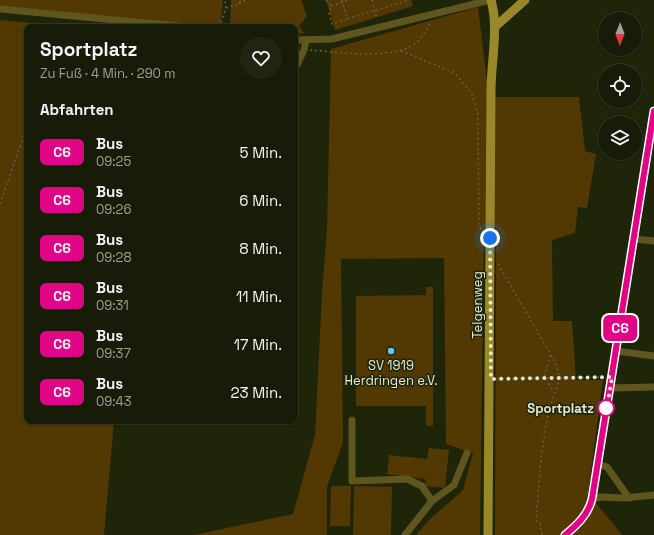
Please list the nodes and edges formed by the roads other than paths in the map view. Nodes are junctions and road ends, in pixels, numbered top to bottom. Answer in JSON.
{"nodes":[{"id":1,"x":491,"y":0,"type":"edge"},
{"id":2,"x":525,"y":0,"type":"edge"},
{"id":3,"x":0,"y":9,"type":"edge"},
{"id":4,"x":157,"y":24,"type":"edge"},
{"id":5,"x":496,"y":26,"type":"junction"},
{"id":6,"x":298,"y":40,"type":"edge"},
{"id":7,"x":306,"y":41,"type":"junction"},
{"id":8,"x":298,"y":63,"type":"edge"},
{"id":9,"x":654,"y":111,"type":"edge"},
{"id":10,"x":634,"y":239,"type":"junction"},
{"id":11,"x":654,"y":241,"type":"edge"},
{"id":12,"x":616,"y":351,"type":"junction"},
{"id":13,"x":654,"y":356,"type":"edge"},
{"id":14,"x":654,"y":387,"type":"edge"},
{"id":15,"x":610,"y":388,"type":"junction"},
{"id":16,"x":352,"y":420,"type":"dead end"},
{"id":17,"x":466,"y":453,"type":"dead end"},
{"id":18,"x":598,"y":464,"type":"junction"},
{"id":19,"x":654,"y":495,"type":"edge"},
{"id":20,"x":629,"y":498,"type":"junction"},
{"id":21,"x":592,"y":499,"type":"junction"},
{"id":22,"x":432,"y":500,"type":"junction"},
{"id":23,"x":405,"y":535,"type":"edge"},
{"id":24,"x":488,"y":535,"type":"edge"},
{"id":25,"x":565,"y":535,"type":"edge"}],
"edges":[{"from":1,"to":5,"type":"main road","name":"Telgenweg"},
{"from":1,"to":7,"type":"street"},
{"from":2,"to":5,"type":"main road"},
{"from":3,"to":4,"type":"street"},
{"from":5,"to":24,"type":"main road","name":"Telgenweg"},
{"from":6,"to":7,"type":"street"},
{"from":7,"to":8,"type":"street"},
{"from":9,"to":10,"type":"street"},
{"from":10,"to":11,"type":"street"},
{"from":10,"to":12,"type":"street"},
{"from":12,"to":13,"type":"street"},
{"from":12,"to":15,"type":"street"},
{"from":14,"to":15,"type":"street"},
{"from":15,"to":18,"type":"street"},
{"from":16,"to":22,"type":"street"},
{"from":17,"to":22,"type":"street"},
{"from":18,"to":20,"type":"street"},
{"from":18,"to":21,"type":"street"},
{"from":19,"to":20,"type":"street"},
{"from":20,"to":21,"type":"street"},
{"from":21,"to":25,"type":"street"},
{"from":22,"to":23,"type":"street"}]}
